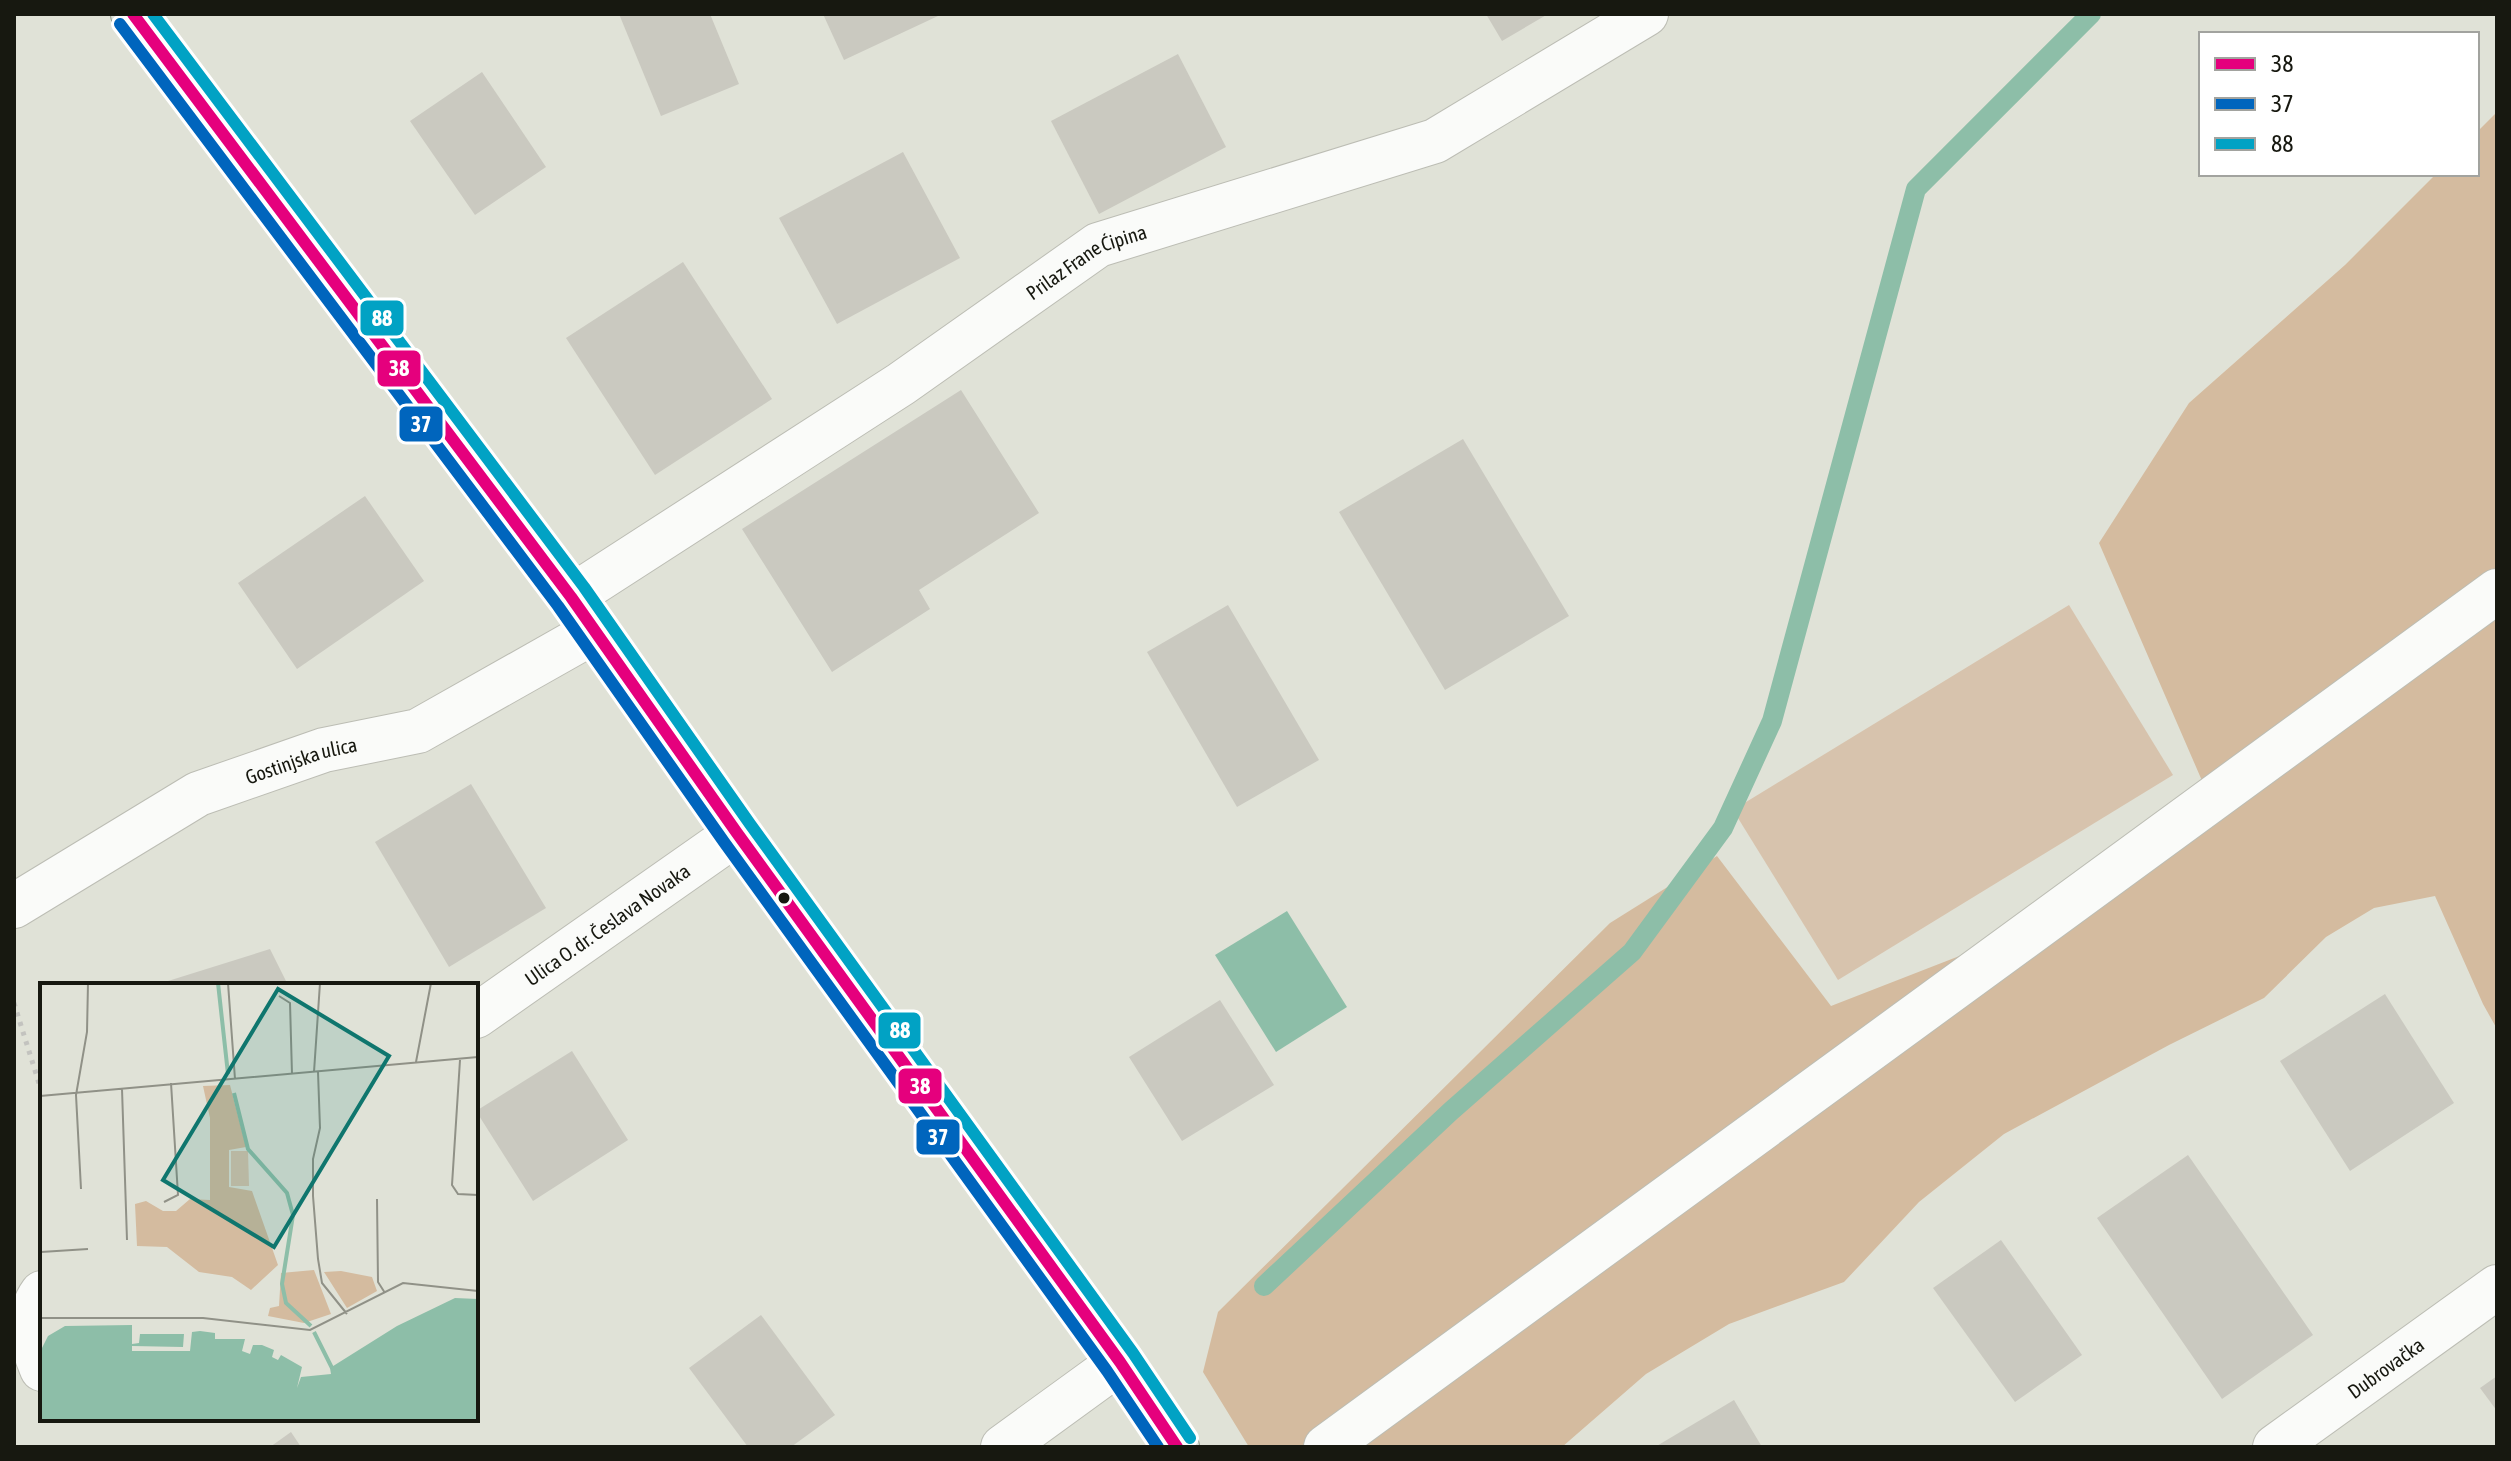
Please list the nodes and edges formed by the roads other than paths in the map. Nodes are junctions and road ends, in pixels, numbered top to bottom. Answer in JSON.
{"nodes":[{"id":1,"x":133,"y":14,"type":"edge"},
{"id":2,"x":1646,"y":14,"type":"edge"},
{"id":3,"x":2497,"y":591,"type":"edge"},
{"id":4,"x":583,"y":614,"type":"junction"},
{"id":5,"x":737,"y":833,"type":"junction"},
{"id":6,"x":14,"y":906,"type":"edge"},
{"id":7,"x":478,"y":1015,"type":"edge"},
{"id":8,"x":2497,"y":1287,"type":"edge"},
{"id":9,"x":40,"y":1296,"type":"edge"},
{"id":10,"x":1120,"y":1362,"type":"junction"},
{"id":11,"x":40,"y":1364,"type":"edge"},
{"id":12,"x":1003,"y":1447,"type":"edge"},
{"id":13,"x":1177,"y":1447,"type":"edge"},
{"id":14,"x":1326,"y":1447,"type":"edge"},
{"id":15,"x":2275,"y":1447,"type":"edge"}],
"edges":[{"from":1,"to":4,"type":"main road"},
{"from":2,"to":4,"type":"street","name":"Prilaz Frane Ćipina"},
{"from":3,"to":14,"type":"street"},
{"from":4,"to":5,"type":"main road"},
{"from":4,"to":6,"type":"street","name":"Gostinjska ulica"},
{"from":5,"to":7,"type":"street","name":"Ulica O. dr. Česlava Novaka"},
{"from":5,"to":10,"type":"main road"},
{"from":8,"to":15,"type":"street","name":"Dubrovačka"},
{"from":9,"to":11,"type":"street"},
{"from":10,"to":12,"type":"street"},
{"from":10,"to":13,"type":"main road"}]}
